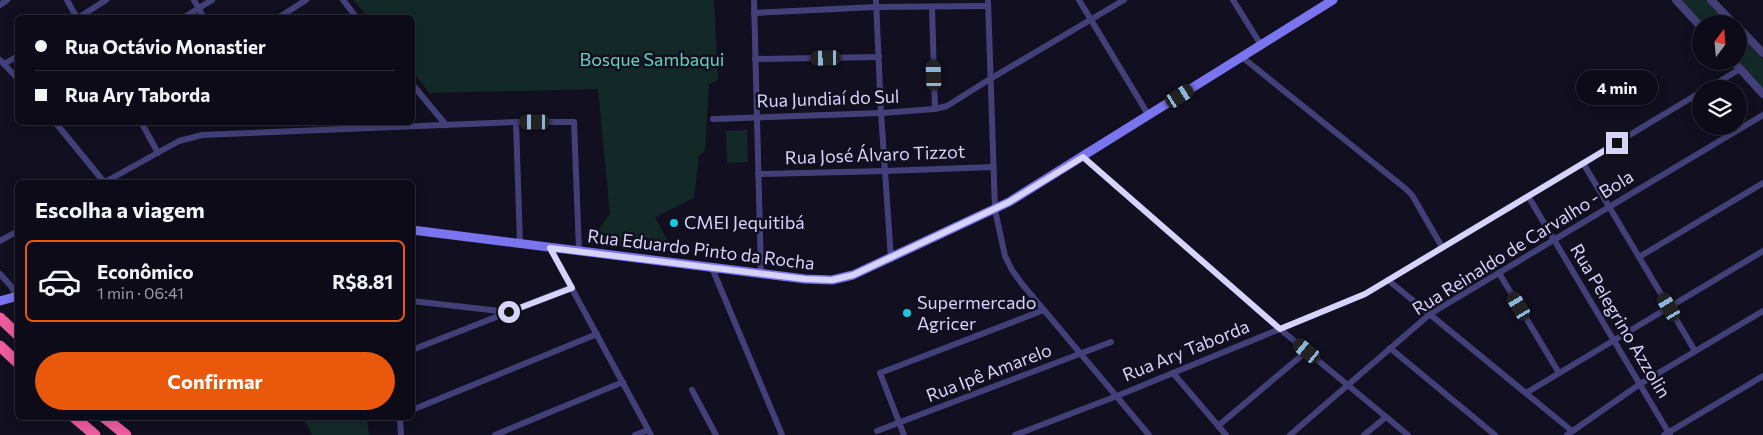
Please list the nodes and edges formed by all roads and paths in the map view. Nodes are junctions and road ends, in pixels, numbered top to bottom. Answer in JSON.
{"nodes":[{"id":1,"x":7,"y":0,"type":"edge"},
{"id":2,"x":67,"y":0,"type":"edge"},
{"id":3,"x":106,"y":0,"type":"edge"},
{"id":4,"x":194,"y":0,"type":"edge"},
{"id":5,"x":212,"y":0,"type":"edge"},
{"id":6,"x":306,"y":0,"type":"edge"},
{"id":7,"x":344,"y":0,"type":"edge"},
{"id":8,"x":754,"y":0,"type":"edge"},
{"id":9,"x":1079,"y":0,"type":"edge"},
{"id":10,"x":1124,"y":0,"type":"edge"},
{"id":11,"x":1233,"y":0,"type":"edge"},
{"id":12,"x":1333,"y":0,"type":"edge"},
{"id":13,"x":1676,"y":0,"type":"edge"},
{"id":14,"x":1711,"y":0,"type":"edge"},
{"id":15,"x":988,"y":3,"type":"edge"},
{"id":16,"x":876,"y":4,"type":"edge"},
{"id":17,"x":0,"y":5,"type":"edge"},
{"id":18,"x":932,"y":7,"type":"junction"},
{"id":19,"x":199,"y":8,"type":"junction"},
{"id":20,"x":754,"y":13,"type":"junction"},
{"id":21,"x":75,"y":15,"type":"edge"},
{"id":22,"x":82,"y":15,"type":"edge"},
{"id":23,"x":188,"y":15,"type":"edge"},
{"id":24,"x":202,"y":15,"type":"edge"},
{"id":25,"x":283,"y":15,"type":"edge"},
{"id":26,"x":356,"y":15,"type":"edge"},
{"id":27,"x":1725,"y":15,"type":"edge"},
{"id":28,"x":1692,"y":17,"type":"edge"},
{"id":29,"x":1092,"y":20,"type":"junction"},
{"id":30,"x":1748,"y":37,"type":"edge"},
{"id":31,"x":1261,"y":45,"type":"junction"},
{"id":32,"x":1763,"y":53,"type":"edge"},
{"id":33,"x":15,"y":57,"type":"edge"},
{"id":34,"x":879,"y":57,"type":"junction"},
{"id":35,"x":1242,"y":57,"type":"junction"},
{"id":36,"x":755,"y":60,"type":"junction"},
{"id":37,"x":2,"y":62,"type":"edge"},
{"id":38,"x":1738,"y":70,"type":"edge"},
{"id":39,"x":1741,"y":70,"type":"edge"},
{"id":40,"x":15,"y":76,"type":"edge"},
{"id":41,"x":990,"y":78,"type":"junction"},
{"id":42,"x":1722,"y":80,"type":"edge"},
{"id":43,"x":415,"y":88,"type":"edge"},
{"id":44,"x":1763,"y":94,"type":"edge"},
{"id":45,"x":1692,"y":97,"type":"edge"},
{"id":46,"x":936,"y":109,"type":"junction"},
{"id":47,"x":881,"y":113,"type":"junction"},
{"id":48,"x":1763,"y":114,"type":"edge"},
{"id":49,"x":1148,"y":116,"type":"junction"},
{"id":50,"x":757,"y":117,"type":"junction"},
{"id":51,"x":713,"y":119,"type":"dead end"},
{"id":52,"x":516,"y":122,"type":"junction"},
{"id":53,"x":57,"y":125,"type":"edge"},
{"id":54,"x":143,"y":125,"type":"edge"},
{"id":55,"x":360,"y":125,"type":"edge"},
{"id":56,"x":446,"y":125,"type":"junction"},
{"id":57,"x":158,"y":153,"type":"junction"},
{"id":58,"x":1083,"y":157,"type":"junction"},
{"id":59,"x":1583,"y":163,"type":"junction"},
{"id":60,"x":993,"y":167,"type":"junction"},
{"id":61,"x":885,"y":171,"type":"junction"},
{"id":62,"x":758,"y":174,"type":"junction"},
{"id":63,"x":102,"y":180,"type":"edge"},
{"id":64,"x":108,"y":180,"type":"edge"},
{"id":65,"x":1763,"y":183,"type":"edge"},
{"id":66,"x":1528,"y":196,"type":"junction"},
{"id":67,"x":1609,"y":207,"type":"junction"},
{"id":68,"x":995,"y":210,"type":"junction"},
{"id":69,"x":415,"y":230,"type":"edge"},
{"id":70,"x":15,"y":233,"type":"edge"},
{"id":71,"x":1554,"y":240,"type":"junction"},
{"id":72,"x":0,"y":241,"type":"edge"},
{"id":73,"x":520,"y":244,"type":"junction"},
{"id":74,"x":1442,"y":247,"type":"junction"},
{"id":75,"x":550,"y":248,"type":"junction"},
{"id":76,"x":579,"y":251,"type":"junction"},
{"id":77,"x":1763,"y":251,"type":"edge"},
{"id":78,"x":1639,"y":257,"type":"junction"},
{"id":79,"x":891,"y":258,"type":"junction"},
{"id":80,"x":712,"y":268,"type":"junction"},
{"id":81,"x":1499,"y":273,"type":"junction"},
{"id":82,"x":0,"y":274,"type":"edge"},
{"id":83,"x":761,"y":274,"type":"junction"},
{"id":84,"x":1388,"y":280,"type":"junction"},
{"id":85,"x":572,"y":288,"type":"junction"},
{"id":86,"x":15,"y":293,"type":"edge"},
{"id":87,"x":15,"y":297,"type":"edge"},
{"id":88,"x":0,"y":301,"type":"edge"},
{"id":89,"x":415,"y":301,"type":"edge"},
{"id":90,"x":1669,"y":307,"type":"junction"},
{"id":91,"x":1044,"y":310,"type":"junction"},
{"id":92,"x":1763,"y":311,"type":"edge"},
{"id":93,"x":509,"y":312,"type":"junction"},
{"id":94,"x":1430,"y":314,"type":"junction"},
{"id":95,"x":0,"y":318,"type":"edge"},
{"id":96,"x":1280,"y":329,"type":"junction"},
{"id":97,"x":15,"y":332,"type":"edge"},
{"id":98,"x":597,"y":334,"type":"junction"},
{"id":99,"x":1614,"y":340,"type":"junction"},
{"id":100,"x":1111,"y":342,"type":"dead end"},
{"id":101,"x":0,"y":346,"type":"edge"},
{"id":102,"x":1390,"y":348,"type":"junction"},
{"id":103,"x":415,"y":349,"type":"edge"},
{"id":104,"x":1307,"y":351,"type":"junction"},
{"id":105,"x":1695,"y":351,"type":"junction"},
{"id":106,"x":1081,"y":354,"type":"junction"},
{"id":107,"x":15,"y":360,"type":"edge"},
{"id":108,"x":1173,"y":373,"type":"junction"},
{"id":109,"x":1559,"y":373,"type":"junction"},
{"id":110,"x":1763,"y":376,"type":"edge"},
{"id":111,"x":622,"y":382,"type":"junction"},
{"id":112,"x":1640,"y":384,"type":"junction"},
{"id":113,"x":1348,"y":385,"type":"junction"},
{"id":114,"x":692,"y":390,"type":"dead end"},
{"id":115,"x":1526,"y":393,"type":"junction"},
{"id":116,"x":1117,"y":396,"type":"junction"},
{"id":117,"x":415,"y":409,"type":"edge"},
{"id":118,"x":1386,"y":417,"type":"junction"},
{"id":119,"x":78,"y":420,"type":"edge"},
{"id":120,"x":107,"y":420,"type":"edge"},
{"id":121,"x":400,"y":420,"type":"edge"},
{"id":122,"x":899,"y":422,"type":"junction"},
{"id":123,"x":1218,"y":426,"type":"junction"},
{"id":124,"x":877,"y":431,"type":"dead end"},
{"id":125,"x":650,"y":432,"type":"edge"},
{"id":126,"x":1569,"y":433,"type":"edge"},
{"id":127,"x":1668,"y":434,"type":"edge"},
{"id":128,"x":95,"y":435,"type":"edge"},
{"id":129,"x":126,"y":435,"type":"edge"},
{"id":130,"x":401,"y":435,"type":"edge"},
{"id":131,"x":495,"y":435,"type":"edge"},
{"id":132,"x":636,"y":435,"type":"edge"},
{"id":133,"x":716,"y":435,"type":"edge"},
{"id":134,"x":782,"y":435,"type":"edge"},
{"id":135,"x":904,"y":435,"type":"edge"},
{"id":136,"x":1016,"y":435,"type":"edge"},
{"id":137,"x":1149,"y":435,"type":"edge"},
{"id":138,"x":1226,"y":435,"type":"edge"},
{"id":139,"x":1290,"y":435,"type":"edge"},
{"id":140,"x":1364,"y":435,"type":"edge"},
{"id":141,"x":1408,"y":435,"type":"edge"},
{"id":142,"x":1495,"y":435,"type":"edge"}],
"edges":[{"from":1,"to":17,"type":"street"},
{"from":2,"to":21,"type":"street"},
{"from":3,"to":22,"type":"street"},
{"from":4,"to":19,"type":"street"},
{"from":5,"to":19,"type":"street"},
{"from":6,"to":25,"type":"street"},
{"from":7,"to":26,"type":"street"},
{"from":8,"to":20,"type":"street"},
{"from":9,"to":29,"type":"street"},
{"from":10,"to":29,"type":"street","name":"Rua Jundiaí do Sul"},
{"from":11,"to":31,"type":"street"},
{"from":12,"to":31,"type":"main road","name":"Rua Eduardo Pinto da Rocha"},
{"from":13,"to":28,"type":"street"},
{"from":14,"to":27,"type":"street"},
{"from":15,"to":18,"type":"street"},
{"from":15,"to":41,"type":"street"},
{"from":16,"to":18,"type":"street"},
{"from":16,"to":20,"type":"street"},
{"from":16,"to":34,"type":"street"},
{"from":18,"to":46,"type":"street"},
{"from":19,"to":23,"type":"street"},
{"from":19,"to":24,"type":"street"},
{"from":20,"to":36,"type":"street"},
{"from":29,"to":41,"type":"street","name":"Rua Jundiaí do Sul"},
{"from":29,"to":49,"type":"street"},
{"from":30,"to":32,"type":"street"},
{"from":31,"to":35,"type":"main road","name":"Rua Eduardo Pinto da Rocha"},
{"from":33,"to":37,"type":"street"},
{"from":34,"to":36,"type":"street"},
{"from":34,"to":47,"type":"street"},
{"from":35,"to":49,"type":"main road","name":"Rua Eduardo Pinto da Rocha"},
{"from":35,"to":74,"type":"street"},
{"from":36,"to":50,"type":"street"},
{"from":37,"to":40,"type":"street"},
{"from":38,"to":42,"type":"street"},
{"from":39,"to":44,"type":"street"},
{"from":41,"to":46,"type":"street","name":"Rua Jundiaí do Sul"},
{"from":41,"to":60,"type":"street"},
{"from":43,"to":56,"type":"street"},
{"from":45,"to":59,"type":"street","name":"Rua Ary Taborda"},
{"from":46,"to":47,"type":"street","name":"Rua Jundiaí do Sul"},
{"from":47,"to":50,"type":"street","name":"Rua Jundiaí do Sul"},
{"from":47,"to":61,"type":"street"},
{"from":48,"to":67,"type":"street","name":"Rua Reinaldo de Carvalho - Bola"},
{"from":49,"to":58,"type":"main road","name":"Rua Eduardo Pinto da Rocha"},
{"from":50,"to":51,"type":"street","name":"Rua Jundiaí do Sul"},
{"from":50,"to":62,"type":"street"},
{"from":52,"to":56,"type":"street"},
{"from":52,"to":73,"type":"street"},
{"from":52,"to":76,"type":"street"},
{"from":53,"to":63,"type":"street"},
{"from":54,"to":57,"type":"street"},
{"from":55,"to":56,"type":"street"},
{"from":55,"to":57,"type":"street"},
{"from":57,"to":64,"type":"street"},
{"from":58,"to":68,"type":"main road","name":"Rua Eduardo Pinto da Rocha"},
{"from":58,"to":96,"type":"street"},
{"from":59,"to":66,"type":"street","name":"Rua Ary Taborda"},
{"from":59,"to":67,"type":"street"},
{"from":60,"to":61,"type":"street","name":"Rua José Álvaro Tizzot"},
{"from":60,"to":68,"type":"street"},
{"from":61,"to":62,"type":"street","name":"Rua José Álvaro Tizzot"},
{"from":61,"to":79,"type":"street"},
{"from":62,"to":83,"type":"street"},
{"from":65,"to":78,"type":"street"},
{"from":66,"to":71,"type":"street","name":"Rua Pelegrino Azzolin"},
{"from":66,"to":74,"type":"street","name":"Rua Ary Taborda"},
{"from":67,"to":71,"type":"street","name":"Rua Reinaldo de Carvalho - Bola"},
{"from":67,"to":78,"type":"street"},
{"from":68,"to":79,"type":"main road","name":"Rua Eduardo Pinto da Rocha"},
{"from":68,"to":91,"type":"street"},
{"from":69,"to":73,"type":"main road","name":"Rua Eduardo Pinto da Rocha"},
{"from":70,"to":72,"type":"street"},
{"from":71,"to":81,"type":"street","name":"Rua Reinaldo de Carvalho - Bola"},
{"from":71,"to":99,"type":"street","name":"Rua Pelegrino Azzolin"},
{"from":73,"to":75,"type":"main road","name":"Rua Eduardo Pinto da Rocha"},
{"from":74,"to":84,"type":"street","name":"Rua Ary Taborda"},
{"from":75,"to":76,"type":"main road","name":"Rua Eduardo Pinto da Rocha"},
{"from":75,"to":85,"type":"street"},
{"from":76,"to":80,"type":"main road","name":"Rua Eduardo Pinto da Rocha"},
{"from":77,"to":90,"type":"street"},
{"from":78,"to":90,"type":"street"},
{"from":79,"to":83,"type":"main road","name":"Rua Eduardo Pinto da Rocha"},
{"from":80,"to":83,"type":"main road","name":"Rua Eduardo Pinto da Rocha"},
{"from":80,"to":134,"type":"street"},
{"from":81,"to":94,"type":"street","name":"Rua Reinaldo de Carvalho - Bola"},
{"from":81,"to":109,"type":"street"},
{"from":82,"to":86,"type":"street"},
{"from":84,"to":94,"type":"street"},
{"from":84,"to":96,"type":"street","name":"Rua Ary Taborda"},
{"from":85,"to":93,"type":"street"},
{"from":85,"to":98,"type":"street"},
{"from":87,"to":88,"type":"main road"},
{"from":89,"to":93,"type":"street"},
{"from":90,"to":99,"type":"street"},
{"from":90,"to":105,"type":"street"},
{"from":91,"to":106,"type":"street"},
{"from":91,"to":122,"type":"street"},
{"from":92,"to":105,"type":"street"},
{"from":93,"to":103,"type":"street"},
{"from":94,"to":102,"type":"street","name":"Rua Reinaldo de Carvalho - Bola"},
{"from":94,"to":115,"type":"street"},
{"from":95,"to":97,"type":"highway"},
{"from":96,"to":104,"type":"street"},
{"from":96,"to":108,"type":"street","name":"Rua Ary Taborda"},
{"from":98,"to":111,"type":"street"},
{"from":98,"to":117,"type":"street"},
{"from":99,"to":109,"type":"street"},
{"from":99,"to":112,"type":"street","name":"Rua Pelegrino Azzolin"},
{"from":100,"to":106,"type":"street","name":"Rua Ipê Amarelo"},
{"from":101,"to":107,"type":"highway"},
{"from":102,"to":113,"type":"street","name":"Rua Reinaldo de Carvalho - Bola"},
{"from":102,"to":142,"type":"street"},
{"from":104,"to":113,"type":"street"},
{"from":104,"to":123,"type":"street"},
{"from":105,"to":112,"type":"street"},
{"from":106,"to":116,"type":"street"},
{"from":106,"to":122,"type":"street","name":"Rua Ipê Amarelo"},
{"from":108,"to":116,"type":"street","name":"Rua Ary Taborda"},
{"from":108,"to":123,"type":"street"},
{"from":109,"to":115,"type":"street"},
{"from":110,"to":127,"type":"street"},
{"from":111,"to":125,"type":"street"},
{"from":111,"to":131,"type":"street"},
{"from":112,"to":126,"type":"street"},
{"from":112,"to":127,"type":"street","name":"Rua Pelegrino Azzolin"},
{"from":113,"to":118,"type":"street"},
{"from":113,"to":139,"type":"street","name":"Rua Reinaldo de Carvalho - Bola"},
{"from":114,"to":133,"type":"street"},
{"from":115,"to":126,"type":"street"},
{"from":116,"to":136,"type":"street","name":"Rua Ary Taborda"},
{"from":116,"to":137,"type":"street"},
{"from":118,"to":140,"type":"street"},
{"from":118,"to":141,"type":"street"},
{"from":119,"to":128,"type":"highway"},
{"from":120,"to":129,"type":"highway"},
{"from":121,"to":130,"type":"street"},
{"from":122,"to":124,"type":"street","name":"Rua Ipê Amarelo"},
{"from":122,"to":135,"type":"street"},
{"from":123,"to":138,"type":"street"},
{"from":125,"to":132,"type":"street"}]}
